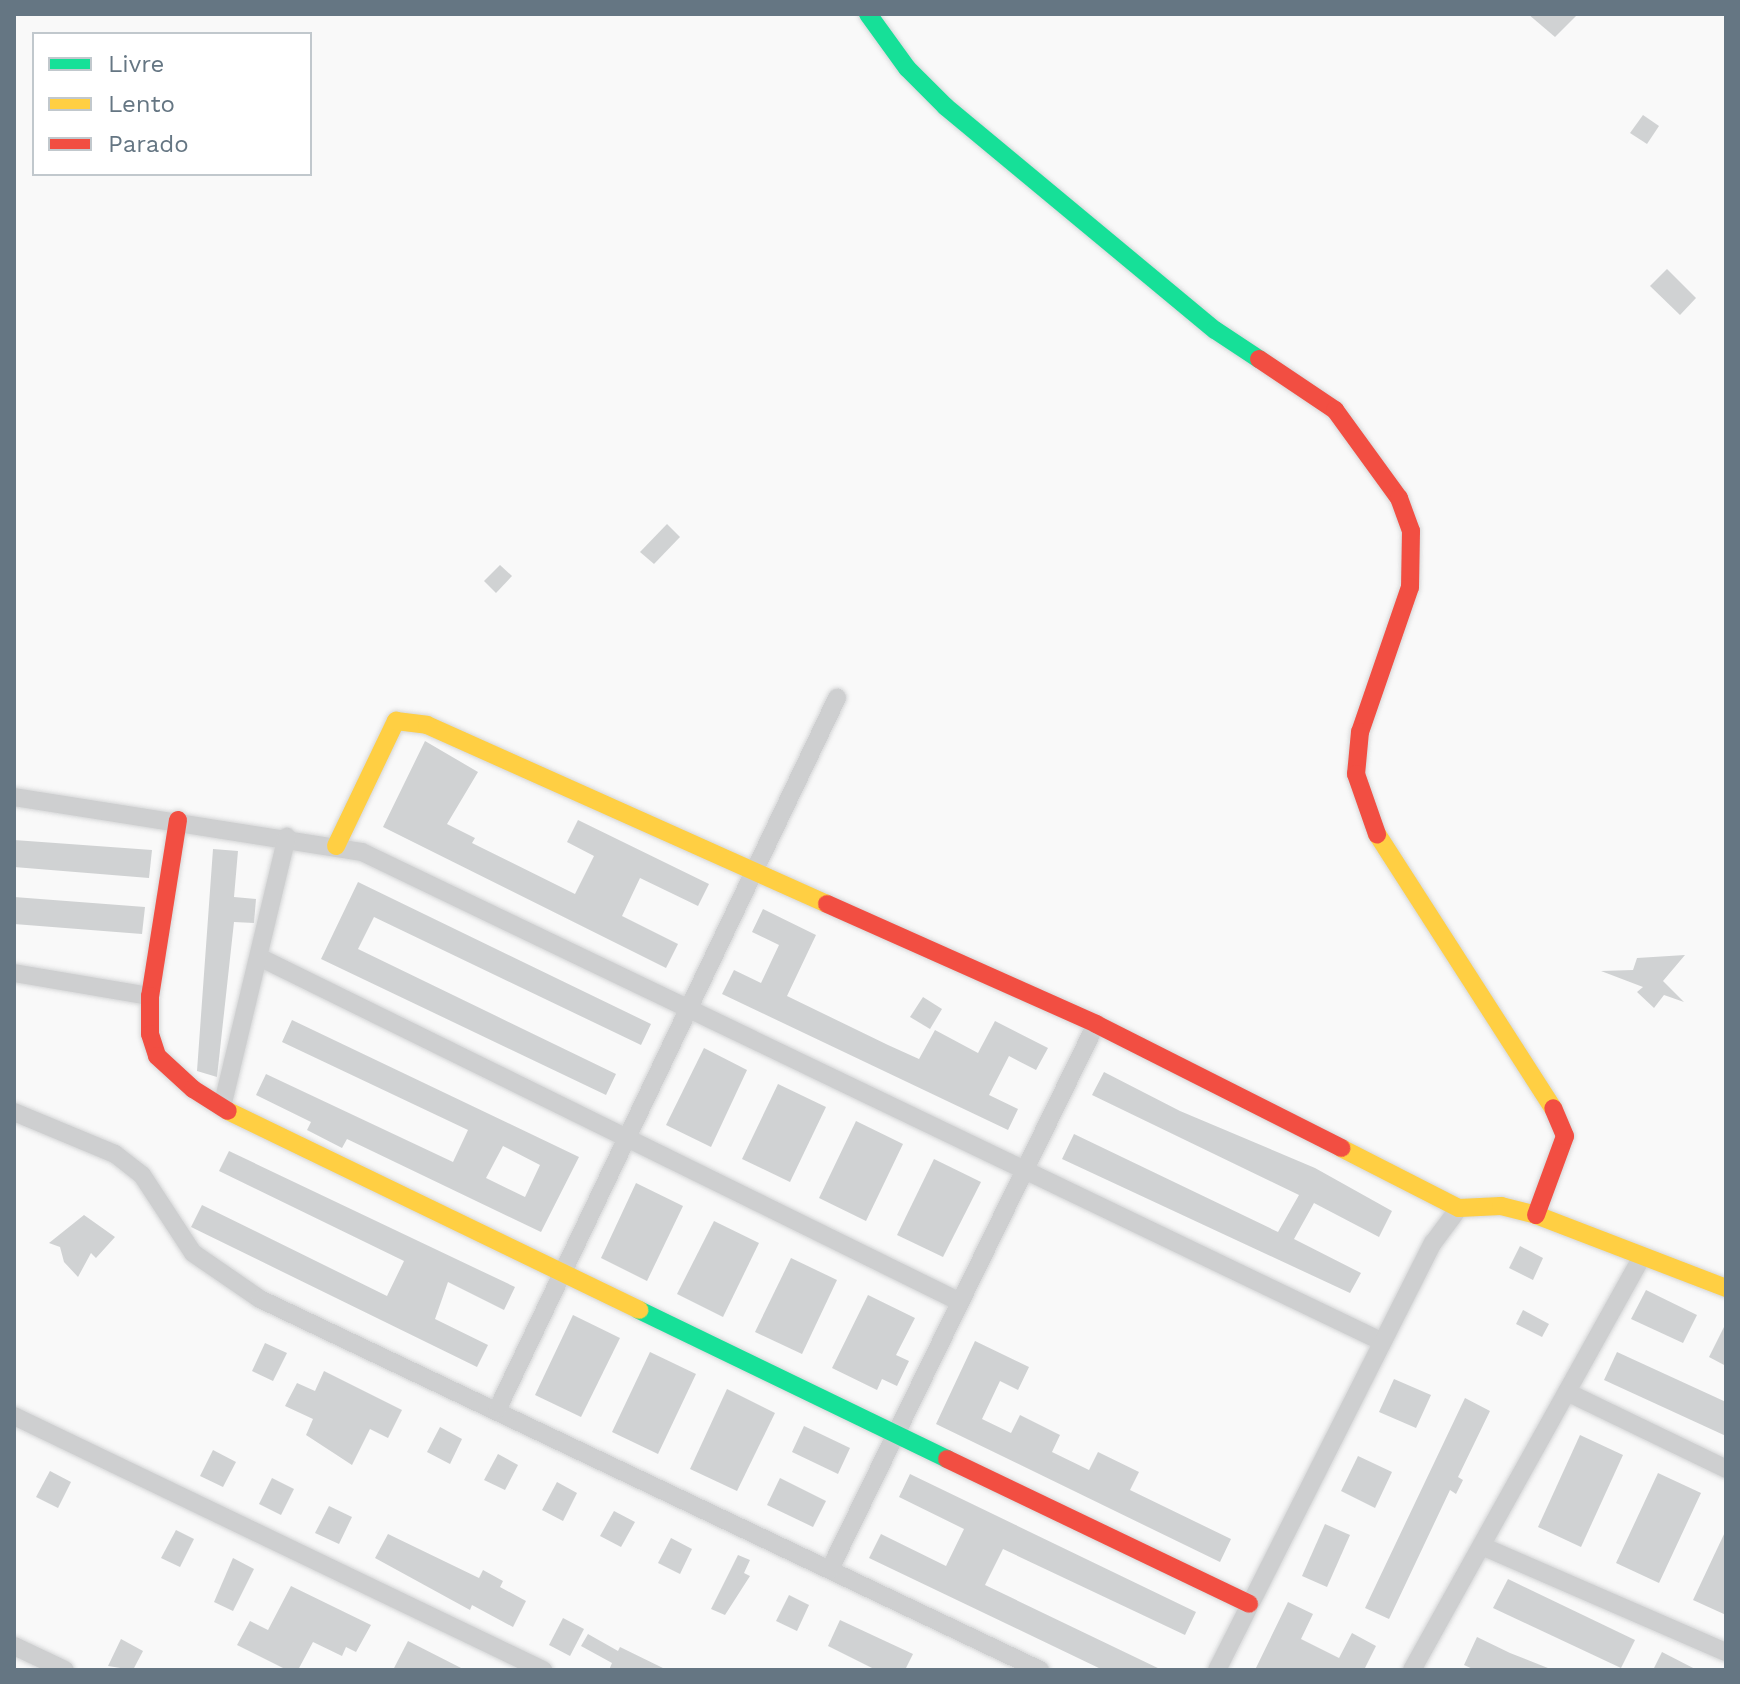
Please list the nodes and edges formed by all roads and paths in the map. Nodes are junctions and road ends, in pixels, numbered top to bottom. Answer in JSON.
{"nodes":[{"id":1,"x":868,"y":14,"type":"edge"},
{"id":2,"x":837,"y":698,"type":"dead end"},
{"id":3,"x":14,"y":797,"type":"edge"},
{"id":4,"x":178,"y":820,"type":"junction"},
{"id":5,"x":287,"y":837,"type":"junction"},
{"id":6,"x":336,"y":846,"type":"junction"},
{"id":7,"x":754,"y":872,"type":"junction"},
{"id":8,"x":261,"y":958,"type":"junction"},
{"id":9,"x":14,"y":973,"type":"edge"},
{"id":10,"x":150,"y":996,"type":"junction"},
{"id":11,"x":690,"y":1006,"type":"junction"},
{"id":12,"x":1096,"y":1024,"type":"junction"},
{"id":13,"x":222,"y":1107,"type":"junction"},
{"id":14,"x":14,"y":1112,"type":"edge"},
{"id":15,"x":626,"y":1139,"type":"junction"},
{"id":16,"x":1024,"y":1169,"type":"junction"},
{"id":17,"x":1459,"y":1208,"type":"junction"},
{"id":18,"x":1536,"y":1215,"type":"junction"},
{"id":19,"x":1642,"y":1257,"type":"junction"},
{"id":20,"x":562,"y":1274,"type":"junction"},
{"id":21,"x":1726,"y":1288,"type":"edge"},
{"id":22,"x":960,"y":1302,"type":"junction"},
{"id":23,"x":1383,"y":1342,"type":"junction"},
{"id":24,"x":1567,"y":1392,"type":"junction"},
{"id":25,"x":498,"y":1408,"type":"junction"},
{"id":26,"x":14,"y":1416,"type":"edge"},
{"id":27,"x":895,"y":1435,"type":"junction"},
{"id":28,"x":1726,"y":1469,"type":"edge"},
{"id":29,"x":1482,"y":1546,"type":"junction"},
{"id":30,"x":830,"y":1569,"type":"junction"},
{"id":31,"x":1249,"y":1604,"type":"junction"},
{"id":32,"x":14,"y":1646,"type":"edge"},
{"id":33,"x":1726,"y":1652,"type":"edge"},
{"id":34,"x":65,"y":1670,"type":"edge"},
{"id":35,"x":543,"y":1670,"type":"edge"},
{"id":36,"x":1040,"y":1670,"type":"edge"},
{"id":37,"x":1217,"y":1670,"type":"edge"},
{"id":38,"x":1412,"y":1670,"type":"edge"}],
"edges":[{"from":1,"to":18,"type":"street"},
{"from":2,"to":7,"type":"street"},
{"from":3,"to":4,"type":"street"},
{"from":4,"to":5,"type":"street"},
{"from":4,"to":10,"type":"street"},
{"from":5,"to":6,"type":"street"},
{"from":5,"to":8,"type":"street"},
{"from":6,"to":7,"type":"street"},
{"from":6,"to":11,"type":"street"},
{"from":7,"to":11,"type":"street"},
{"from":7,"to":12,"type":"street"},
{"from":8,"to":13,"type":"street"},
{"from":8,"to":15,"type":"street"},
{"from":9,"to":10,"type":"street"},
{"from":10,"to":13,"type":"street"},
{"from":11,"to":15,"type":"street"},
{"from":11,"to":16,"type":"street"},
{"from":12,"to":16,"type":"street"},
{"from":12,"to":17,"type":"street"},
{"from":13,"to":20,"type":"street"},
{"from":14,"to":25,"type":"street"},
{"from":15,"to":20,"type":"street"},
{"from":15,"to":22,"type":"street"},
{"from":16,"to":22,"type":"street"},
{"from":16,"to":23,"type":"street"},
{"from":17,"to":18,"type":"street"},
{"from":17,"to":23,"type":"street"},
{"from":18,"to":19,"type":"street"},
{"from":19,"to":21,"type":"street"},
{"from":19,"to":24,"type":"street"},
{"from":20,"to":25,"type":"street"},
{"from":20,"to":27,"type":"street"},
{"from":22,"to":27,"type":"street"},
{"from":23,"to":31,"type":"street"},
{"from":24,"to":28,"type":"street"},
{"from":24,"to":29,"type":"street"},
{"from":25,"to":30,"type":"street"},
{"from":26,"to":35,"type":"street"},
{"from":27,"to":30,"type":"street"},
{"from":27,"to":31,"type":"street"},
{"from":29,"to":33,"type":"street"},
{"from":29,"to":38,"type":"street"},
{"from":30,"to":36,"type":"street"},
{"from":31,"to":37,"type":"street"},
{"from":32,"to":34,"type":"street"}]}
